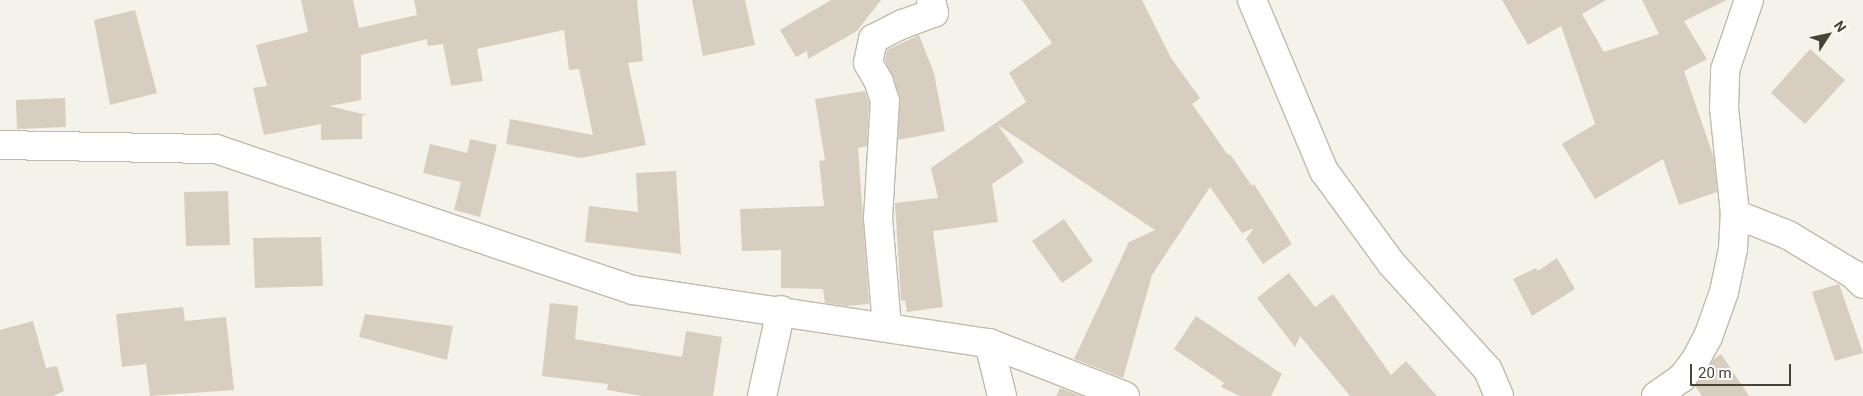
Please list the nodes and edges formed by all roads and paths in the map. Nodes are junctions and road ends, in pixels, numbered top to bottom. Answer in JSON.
{"nodes":[{"id":1,"x":931,"y":0,"type":"edge"},
{"id":2,"x":1252,"y":0,"type":"edge"},
{"id":3,"x":1749,"y":0,"type":"edge"},
{"id":4,"x":0,"y":145,"type":"edge"},
{"id":5,"x":1735,"y":214,"type":"junction"},
{"id":6,"x":1863,"y":284,"type":"edge"},
{"id":7,"x":780,"y":310,"type":"junction"},
{"id":8,"x":888,"y":327,"type":"junction"},
{"id":9,"x":989,"y":343,"type":"junction"},
{"id":10,"x":762,"y":396,"type":"edge"},
{"id":11,"x":1002,"y":396,"type":"edge"},
{"id":12,"x":1125,"y":396,"type":"edge"},
{"id":13,"x":1499,"y":396,"type":"edge"},
{"id":14,"x":1656,"y":396,"type":"edge"}],
"edges":[{"from":1,"to":8,"type":"street"},
{"from":2,"to":13,"type":"street"},
{"from":3,"to":5,"type":"street"},
{"from":4,"to":7,"type":"street"},
{"from":5,"to":6,"type":"street"},
{"from":5,"to":14,"type":"street"},
{"from":7,"to":8,"type":"street"},
{"from":7,"to":10,"type":"street"},
{"from":8,"to":9,"type":"street"},
{"from":9,"to":11,"type":"street"},
{"from":9,"to":12,"type":"street"}]}
